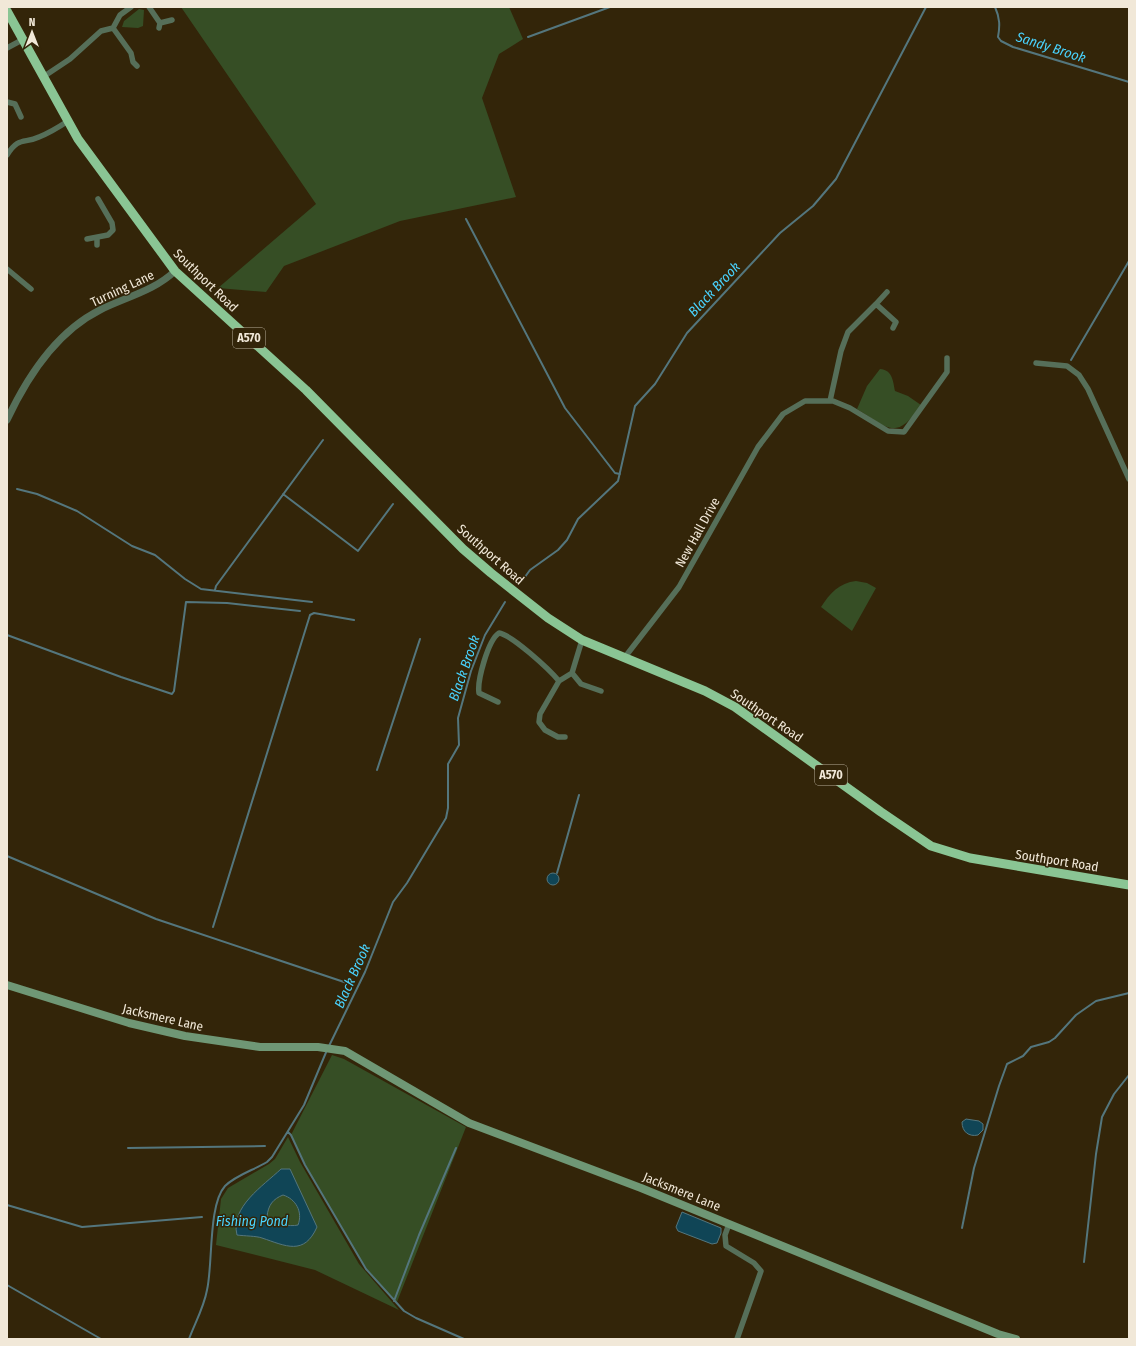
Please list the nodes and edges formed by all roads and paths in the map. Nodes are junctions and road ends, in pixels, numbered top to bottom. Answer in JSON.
{"nodes":[{"id":1,"x":130,"y":7,"type":"edge"},
{"id":2,"x":149,"y":7,"type":"edge"},
{"id":3,"x":7,"y":10,"type":"edge"},
{"id":4,"x":172,"y":20,"type":"dead end"},
{"id":5,"x":113,"y":28,"type":"junction"},
{"id":6,"x":22,"y":40,"type":"junction"},
{"id":7,"x":7,"y":48,"type":"edge"},
{"id":8,"x":137,"y":66,"type":"dead end"},
{"id":9,"x":43,"y":77,"type":"junction"},
{"id":10,"x":7,"y":102,"type":"edge"},
{"id":11,"x":21,"y":117,"type":"dead end"},
{"id":12,"x":68,"y":121,"type":"junction"},
{"id":13,"x":7,"y":155,"type":"edge"},
{"id":14,"x":98,"y":199,"type":"dead end"},
{"id":15,"x":97,"y":238,"type":"junction"},
{"id":16,"x":87,"y":239,"type":"dead end"},
{"id":17,"x":97,"y":245,"type":"dead end"},
{"id":18,"x":7,"y":268,"type":"edge"},
{"id":19,"x":175,"y":271,"type":"junction"},
{"id":20,"x":31,"y":290,"type":"dead end"},
{"id":21,"x":887,"y":292,"type":"dead end"},
{"id":22,"x":876,"y":304,"type":"junction"},
{"id":23,"x":893,"y":328,"type":"dead end"},
{"id":24,"x":947,"y":358,"type":"dead end"},
{"id":25,"x":1036,"y":364,"type":"dead end"},
{"id":26,"x":833,"y":401,"type":"junction"},
{"id":27,"x":7,"y":420,"type":"edge"},
{"id":28,"x":1129,"y":478,"type":"edge"},
{"id":29,"x":582,"y":640,"type":"junction"},
{"id":30,"x":625,"y":657,"type":"junction"},
{"id":31,"x":572,"y":673,"type":"junction"},
{"id":32,"x":559,"y":681,"type":"junction"},
{"id":33,"x":601,"y":691,"type":"dead end"},
{"id":34,"x":498,"y":702,"type":"dead end"},
{"id":35,"x":565,"y":737,"type":"dead end"},
{"id":36,"x":1129,"y":885,"type":"edge"},
{"id":37,"x":7,"y":985,"type":"edge"},
{"id":38,"x":729,"y":1224,"type":"junction"},
{"id":39,"x":737,"y":1339,"type":"edge"},
{"id":40,"x":1016,"y":1339,"type":"edge"}],
"edges":[{"from":1,"to":5,"type":"street"},
{"from":2,"to":4,"type":"street"},
{"from":3,"to":6,"type":"highway","name":"Southport Road","number":"A570"},
{"from":5,"to":8,"type":"street"},
{"from":5,"to":9,"type":"street"},
{"from":6,"to":7,"type":"street"},
{"from":6,"to":9,"type":"highway","name":"Southport Road","number":"A570"},
{"from":9,"to":12,"type":"highway","name":"Southport Road","number":"A570"},
{"from":10,"to":11,"type":"street"},
{"from":12,"to":13,"type":"street"},
{"from":12,"to":19,"type":"highway","name":"Southport Road","number":"A570"},
{"from":14,"to":15,"type":"street"},
{"from":15,"to":16,"type":"street"},
{"from":15,"to":17,"type":"street"},
{"from":18,"to":20,"type":"street"},
{"from":19,"to":27,"type":"street","name":"Turning Lane"},
{"from":19,"to":29,"type":"highway","name":"Southport Road","number":"A570"},
{"from":21,"to":22,"type":"street"},
{"from":22,"to":23,"type":"street"},
{"from":22,"to":26,"type":"street"},
{"from":24,"to":26,"type":"street"},
{"from":25,"to":28,"type":"street"},
{"from":26,"to":30,"type":"street","name":"New Hall Drive"},
{"from":29,"to":30,"type":"highway","name":"Southport Road","number":"A570"},
{"from":29,"to":31,"type":"street"},
{"from":30,"to":36,"type":"highway","name":"Southport Road","number":"A570"},
{"from":31,"to":32,"type":"street"},
{"from":31,"to":33,"type":"street"},
{"from":32,"to":34,"type":"street"},
{"from":32,"to":35,"type":"street"},
{"from":37,"to":38,"type":"main road","name":"Jacksmere Lane"},
{"from":38,"to":39,"type":"street"},
{"from":38,"to":40,"type":"main road","name":"Jacksmere Lane"}]}
